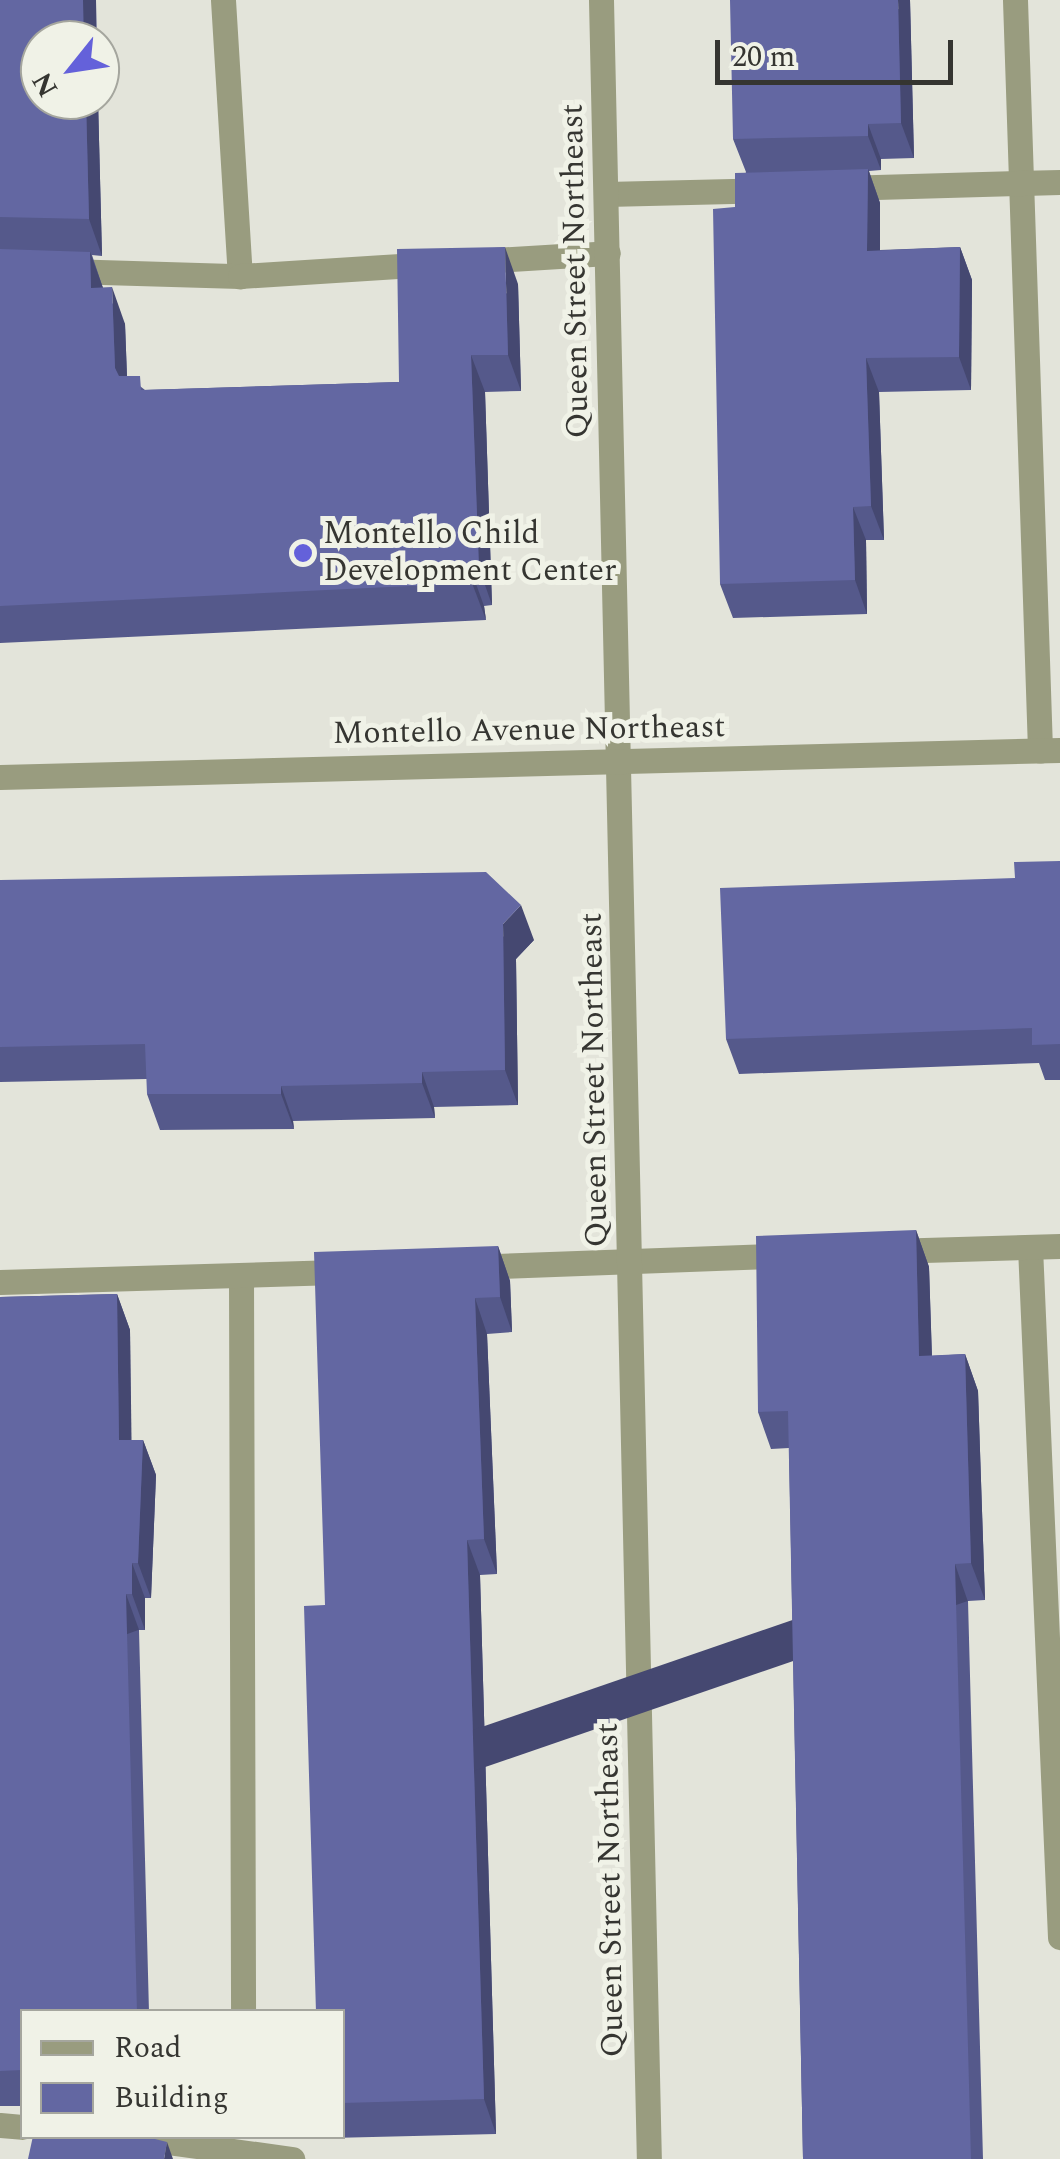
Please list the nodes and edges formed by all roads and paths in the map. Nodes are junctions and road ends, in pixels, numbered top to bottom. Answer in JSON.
{"nodes":[{"id":1,"x":223,"y":0,"type":"edge"},
{"id":2,"x":602,"y":0,"type":"edge"},
{"id":3,"x":1015,"y":0,"type":"edge"},
{"id":4,"x":1060,"y":182,"type":"edge"},
{"id":5,"x":1021,"y":183,"type":"junction"},
{"id":6,"x":606,"y":194,"type":"junction"},
{"id":7,"x":608,"y":253,"type":"junction"},
{"id":8,"x":0,"y":269,"type":"edge"},
{"id":9,"x":240,"y":276,"type":"junction"},
{"id":10,"x":1050,"y":751,"type":"edge"},
{"id":11,"x":620,"y":760,"type":"junction"},
{"id":12,"x":0,"y":777,"type":"edge"},
{"id":13,"x":1060,"y":1246,"type":"edge"},
{"id":14,"x":1030,"y":1247,"type":"junction"},
{"id":15,"x":871,"y":1252,"type":"edge"},
{"id":16,"x":812,"y":1254,"type":"edge"},
{"id":17,"x":631,"y":1260,"type":"junction"},
{"id":18,"x":434,"y":1268,"type":"edge"},
{"id":19,"x":376,"y":1270,"type":"edge"},
{"id":20,"x":242,"y":1276,"type":"junction"},
{"id":21,"x":0,"y":1282,"type":"edge"},
{"id":22,"x":1060,"y":1937,"type":"edge"},
{"id":23,"x":243,"y":2009,"type":"edge"},
{"id":24,"x":184,"y":2139,"type":"edge"},
{"id":25,"x":243,"y":2142,"type":"edge"},
{"id":26,"x":292,"y":2159,"type":"edge"},
{"id":27,"x":649,"y":2159,"type":"edge"}],
"edges":[{"from":1,"to":9,"type":"street"},
{"from":2,"to":6,"type":"street","name":"Queen Street Northeast"},
{"from":3,"to":5,"type":"street"},
{"from":4,"to":5,"type":"street"},
{"from":5,"to":6,"type":"street"},
{"from":5,"to":10,"type":"street"},
{"from":6,"to":7,"type":"street","name":"Queen Street Northeast"},
{"from":7,"to":9,"type":"street"},
{"from":7,"to":11,"type":"street","name":"Queen Street Northeast"},
{"from":8,"to":9,"type":"street"},
{"from":10,"to":11,"type":"street","name":"Montello Avenue Northeast"},
{"from":11,"to":12,"type":"street","name":"Montello Avenue Northeast"},
{"from":11,"to":17,"type":"street","name":"Queen Street Northeast"},
{"from":13,"to":14,"type":"street"},
{"from":14,"to":15,"type":"street"},
{"from":14,"to":22,"type":"street"},
{"from":16,"to":17,"type":"street"},
{"from":17,"to":18,"type":"street"},
{"from":17,"to":27,"type":"street","name":"Queen Street Northeast"},
{"from":19,"to":20,"type":"street"},
{"from":20,"to":21,"type":"street"},
{"from":20,"to":23,"type":"street"},
{"from":24,"to":25,"type":"street"},
{"from":25,"to":26,"type":"street"}]}
